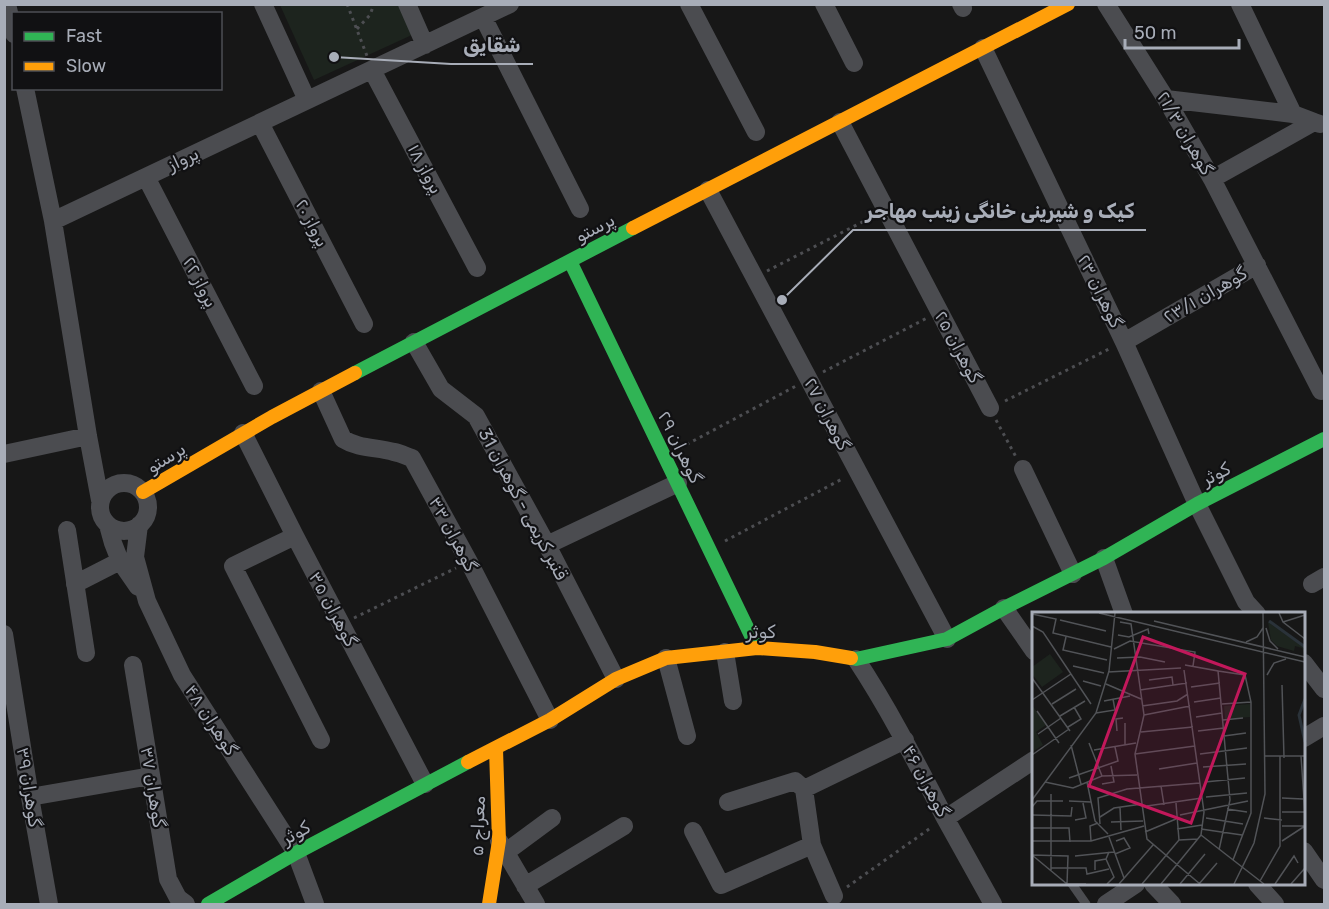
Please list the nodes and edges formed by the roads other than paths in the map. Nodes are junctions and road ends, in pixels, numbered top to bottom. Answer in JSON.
{"nodes":[{"id":1,"x":7,"y":4,"type":"edge"},
{"id":2,"x":263,"y":4,"type":"edge"},
{"id":3,"x":407,"y":4,"type":"edge"},
{"id":4,"x":510,"y":4,"type":"edge"},
{"id":5,"x":690,"y":4,"type":"edge"},
{"id":6,"x":825,"y":4,"type":"edge"},
{"id":7,"x":1068,"y":4,"type":"edge"},
{"id":8,"x":1106,"y":4,"type":"edge"},
{"id":9,"x":1240,"y":4,"type":"edge"},
{"id":10,"x":483,"y":17,"type":"junction"},
{"id":11,"x":12,"y":25,"type":"edge"},
{"id":12,"x":426,"y":45,"type":"junction"},
{"id":13,"x":983,"y":48,"type":"junction"},
{"id":14,"x":854,"y":63,"type":"dead end"},
{"id":15,"x":372,"y":70,"type":"junction"},
{"id":16,"x":25,"y":90,"type":"edge"},
{"id":17,"x":1166,"y":99,"type":"junction"},
{"id":18,"x":307,"y":100,"type":"junction"},
{"id":19,"x":1293,"y":114,"type":"junction"},
{"id":20,"x":840,"y":122,"type":"junction"},
{"id":21,"x":260,"y":123,"type":"junction"},
{"id":22,"x":1319,"y":124,"type":"edge"},
{"id":23,"x":756,"y":132,"type":"dead end"},
{"id":24,"x":146,"y":177,"type":"junction"},
{"id":25,"x":1212,"y":179,"type":"junction"},
{"id":26,"x":708,"y":190,"type":"junction"},
{"id":27,"x":580,"y":209,"type":"dead end"},
{"id":28,"x":53,"y":221,"type":"junction"},
{"id":29,"x":570,"y":261,"type":"junction"},
{"id":30,"x":1257,"y":265,"type":"junction"},
{"id":31,"x":477,"y":268,"type":"dead end"},
{"id":32,"x":364,"y":324,"type":"dead end"},
{"id":33,"x":414,"y":342,"type":"junction"},
{"id":34,"x":1124,"y":342,"type":"junction"},
{"id":35,"x":254,"y":386,"type":"dead end"},
{"id":36,"x":1321,"y":391,"type":"dead end"},
{"id":37,"x":321,"y":392,"type":"junction"},
{"id":38,"x":990,"y":408,"type":"road end"},
{"id":39,"x":243,"y":433,"type":"junction"},
{"id":40,"x":88,"y":436,"type":"junction"},
{"id":41,"x":1323,"y":443,"type":"edge"},
{"id":42,"x":4,"y":454,"type":"edge"},
{"id":43,"x":1023,"y":469,"type":"road end"},
{"id":44,"x":125,"y":482,"type":"junction"},
{"id":45,"x":678,"y":483,"type":"junction"},
{"id":46,"x":143,"y":492,"type":"junction"},
{"id":47,"x":100,"y":500,"type":"junction"},
{"id":48,"x":1197,"y":504,"type":"junction"},
{"id":49,"x":108,"y":525,"type":"junction"},
{"id":50,"x":139,"y":525,"type":"junction"},
{"id":51,"x":67,"y":530,"type":"dead end"},
{"id":52,"x":295,"y":536,"type":"junction"},
{"id":53,"x":547,"y":545,"type":"junction"},
{"id":54,"x":1104,"y":558,"type":"junction"},
{"id":55,"x":120,"y":561,"type":"junction"},
{"id":56,"x":1073,"y":574,"type":"junction"},
{"id":57,"x":75,"y":584,"type":"junction"},
{"id":58,"x":147,"y":601,"type":"junction"},
{"id":59,"x":1004,"y":608,"type":"junction"},
{"id":60,"x":1123,"y":612,"type":"edge"},
{"id":61,"x":1255,"y":612,"type":"edge"},
{"id":62,"x":4,"y":634,"type":"edge"},
{"id":63,"x":946,"y":639,"type":"junction"},
{"id":64,"x":757,"y":648,"type":"junction"},
{"id":65,"x":1032,"y":648,"type":"edge"},
{"id":66,"x":725,"y":652,"type":"junction"},
{"id":67,"x":86,"y":653,"type":"dead end"},
{"id":68,"x":666,"y":658,"type":"junction"},
{"id":69,"x":856,"y":659,"type":"junction"},
{"id":70,"x":133,"y":665,"type":"dead end"},
{"id":71,"x":1305,"y":665,"type":"edge"},
{"id":72,"x":616,"y":680,"type":"junction"},
{"id":73,"x":1315,"y":684,"type":"edge"},
{"id":74,"x":733,"y":701,"type":"dead end"},
{"id":75,"x":550,"y":720,"type":"junction"},
{"id":76,"x":1324,"y":726,"type":"edge"},
{"id":77,"x":687,"y":736,"type":"dead end"},
{"id":78,"x":1305,"y":737,"type":"edge"},
{"id":79,"x":905,"y":740,"type":"junction"},
{"id":80,"x":321,"y":741,"type":"dead end"},
{"id":81,"x":496,"y":749,"type":"junction"},
{"id":82,"x":1032,"y":761,"type":"edge"},
{"id":83,"x":152,"y":776,"type":"junction"},
{"id":84,"x":425,"y":784,"type":"junction"},
{"id":85,"x":804,"y":789,"type":"junction"},
{"id":86,"x":30,"y":797,"type":"junction"},
{"id":87,"x":728,"y":802,"type":"dead end"},
{"id":88,"x":552,"y":818,"type":"dead end"},
{"id":89,"x":946,"y":818,"type":"junction"},
{"id":90,"x":624,"y":826,"type":"dead end"},
{"id":91,"x":693,"y":831,"type":"dead end"},
{"id":92,"x":812,"y":845,"type":"junction"},
{"id":93,"x":503,"y":847,"type":"junction"},
{"id":94,"x":1305,"y":852,"type":"edge"},
{"id":95,"x":296,"y":853,"type":"junction"},
{"id":96,"x":1324,"y":880,"type":"edge"},
{"id":97,"x":1073,"y":885,"type":"edge"},
{"id":98,"x":1134,"y":885,"type":"edge"},
{"id":99,"x":1155,"y":885,"type":"edge"},
{"id":100,"x":1258,"y":885,"type":"edge"},
{"id":101,"x":525,"y":886,"type":"junction"},
{"id":102,"x":834,"y":896,"type":"road end"},
{"id":103,"x":49,"y":904,"type":"edge"},
{"id":104,"x":186,"y":904,"type":"edge"},
{"id":105,"x":208,"y":904,"type":"edge"},
{"id":106,"x":315,"y":904,"type":"edge"},
{"id":107,"x":489,"y":904,"type":"edge"},
{"id":108,"x":536,"y":904,"type":"edge"},
{"id":109,"x":993,"y":904,"type":"edge"},
{"id":110,"x":1086,"y":904,"type":"edge"},
{"id":111,"x":1106,"y":904,"type":"edge"},
{"id":112,"x":1172,"y":904,"type":"edge"},
{"id":113,"x":1275,"y":904,"type":"edge"}],
"edges":[{"from":1,"to":11,"type":"street"},
{"from":2,"to":18,"type":"street"},
{"from":3,"to":12,"type":"street"},
{"from":4,"to":10,"type":"street","name":"پرواز"},
{"from":5,"to":23,"type":"street"},
{"from":6,"to":14,"type":"street"},
{"from":7,"to":13,"type":"street","name":"پرستو"},
{"from":8,"to":17,"type":"street","name":"گوهران ۲۱/۳"},
{"from":9,"to":19,"type":"street"},
{"from":10,"to":12,"type":"street","name":"پرواز"},
{"from":10,"to":27,"type":"street"},
{"from":12,"to":15,"type":"street","name":"پرواز"},
{"from":13,"to":20,"type":"street","name":"پرستو"},
{"from":13,"to":34,"type":"street","name":"گوهران ۲۳"},
{"from":15,"to":18,"type":"street","name":"پرواز"},
{"from":15,"to":31,"type":"street","name":"پرواز ۱۸"},
{"from":16,"to":28,"type":"street"},
{"from":17,"to":19,"type":"street"},
{"from":17,"to":25,"type":"street","name":"گوهران ۲۱/۳"},
{"from":18,"to":21,"type":"street","name":"پرواز"},
{"from":19,"to":22,"type":"street"},
{"from":20,"to":26,"type":"street","name":"پرستو"},
{"from":20,"to":38,"type":"street","name":"گوهران ۲۵"},
{"from":21,"to":24,"type":"street","name":"پرواز"},
{"from":21,"to":32,"type":"street","name":"پرواز ۲۰"},
{"from":22,"to":25,"type":"street"},
{"from":24,"to":28,"type":"street","name":"پرواز"},
{"from":24,"to":35,"type":"street","name":"پرواز ۲۲"},
{"from":25,"to":30,"type":"street","name":"گوهران ۲۱/۳"},
{"from":26,"to":29,"type":"street","name":"پرستو"},
{"from":26,"to":63,"type":"street","name":"گوهران ۲۷"},
{"from":28,"to":40,"type":"street"},
{"from":29,"to":33,"type":"street","name":"پرستو"},
{"from":29,"to":45,"type":"street","name":"گوهران ۲۹"},
{"from":30,"to":34,"type":"street","name":"گوهران ۲۳/۱"},
{"from":30,"to":36,"type":"street","name":"گوهران ۲۳/۱"},
{"from":33,"to":37,"type":"street","name":"پرستو"},
{"from":33,"to":53,"type":"street","name":"قنبر کریمی - گوهران 31"},
{"from":34,"to":48,"type":"street","name":"گوهران ۲۳"},
{"from":37,"to":39,"type":"street","name":"پرستو"},
{"from":37,"to":75,"type":"street","name":"گوهران ۳۳"},
{"from":39,"to":46,"type":"street","name":"پرستو"},
{"from":39,"to":52,"type":"street","name":"گوهران ۳۵"},
{"from":40,"to":42,"type":"street"},
{"from":40,"to":44,"type":"street"},
{"from":40,"to":47,"type":"street"},
{"from":41,"to":48,"type":"street","name":"کوثر"},
{"from":43,"to":56,"type":"street"},
{"from":44,"to":46,"type":"street"},
{"from":44,"to":47,"type":"street"},
{"from":45,"to":53,"type":"street"},
{"from":45,"to":64,"type":"street","name":"گوهران ۲۹"},
{"from":46,"to":50,"type":"street"},
{"from":47,"to":49,"type":"street"},
{"from":48,"to":54,"type":"street","name":"کوثر"},
{"from":48,"to":61,"type":"street","name":"گوهران ۲۳"},
{"from":49,"to":50,"type":"street"},
{"from":49,"to":55,"type":"street"},
{"from":50,"to":58,"type":"street","name":"گوهران ۴۸"},
{"from":51,"to":57,"type":"street"},
{"from":52,"to":80,"type":"street"},
{"from":52,"to":84,"type":"street","name":"گوهران ۳۵"},
{"from":53,"to":72,"type":"street","name":"قنبر کریمی - گوهران 31"},
{"from":54,"to":56,"type":"street","name":"کوثر"},
{"from":54,"to":60,"type":"street"},
{"from":55,"to":57,"type":"street"},
{"from":55,"to":58,"type":"street"},
{"from":56,"to":59,"type":"street","name":"کوثر"},
{"from":57,"to":67,"type":"street"},
{"from":58,"to":95,"type":"street","name":"گوهران ۴۸"},
{"from":59,"to":63,"type":"street","name":"کوثر"},
{"from":59,"to":65,"type":"street"},
{"from":62,"to":86,"type":"street","name":"گوهران ۳۹"},
{"from":63,"to":69,"type":"street","name":"کوثر"},
{"from":64,"to":66,"type":"street","name":"کوثر"},
{"from":64,"to":69,"type":"street","name":"کوثر"},
{"from":66,"to":68,"type":"street","name":"کوثر"},
{"from":66,"to":74,"type":"street"},
{"from":68,"to":72,"type":"street","name":"کوثر"},
{"from":68,"to":77,"type":"street"},
{"from":69,"to":79,"type":"street","name":"گوهران ۴۶"},
{"from":70,"to":83,"type":"street","name":"گوهران ۳۷"},
{"from":71,"to":73,"type":"street"},
{"from":72,"to":75,"type":"street","name":"کوثر"},
{"from":75,"to":81,"type":"street","name":"کوثر"},
{"from":76,"to":78,"type":"street"},
{"from":79,"to":85,"type":"street"},
{"from":79,"to":89,"type":"street","name":"گوهران ۴۶"},
{"from":81,"to":84,"type":"street","name":"کوثر"},
{"from":81,"to":93,"type":"street","name":"معراج ۵"},
{"from":82,"to":89,"type":"street"},
{"from":83,"to":86,"type":"street"},
{"from":83,"to":104,"type":"street","name":"گوهران ۳۷"},
{"from":84,"to":95,"type":"street","name":"کوثر"},
{"from":85,"to":87,"type":"street"},
{"from":85,"to":92,"type":"street"},
{"from":86,"to":103,"type":"street","name":"گوهران ۳۹"},
{"from":88,"to":93,"type":"street"},
{"from":89,"to":109,"type":"street","name":"گوهران ۴۶"},
{"from":90,"to":101,"type":"street"},
{"from":91,"to":92,"type":"street"},
{"from":92,"to":102,"type":"street"},
{"from":93,"to":101,"type":"street"},
{"from":93,"to":107,"type":"street","name":"معراج ۵"},
{"from":94,"to":96,"type":"street"},
{"from":95,"to":105,"type":"street","name":"کوثر"},
{"from":95,"to":106,"type":"street","name":"گوهران ۴۸"},
{"from":97,"to":110,"type":"lane"},
{"from":98,"to":111,"type":"street"},
{"from":99,"to":112,"type":"street"},
{"from":100,"to":113,"type":"street"},
{"from":101,"to":108,"type":"street"}]}
